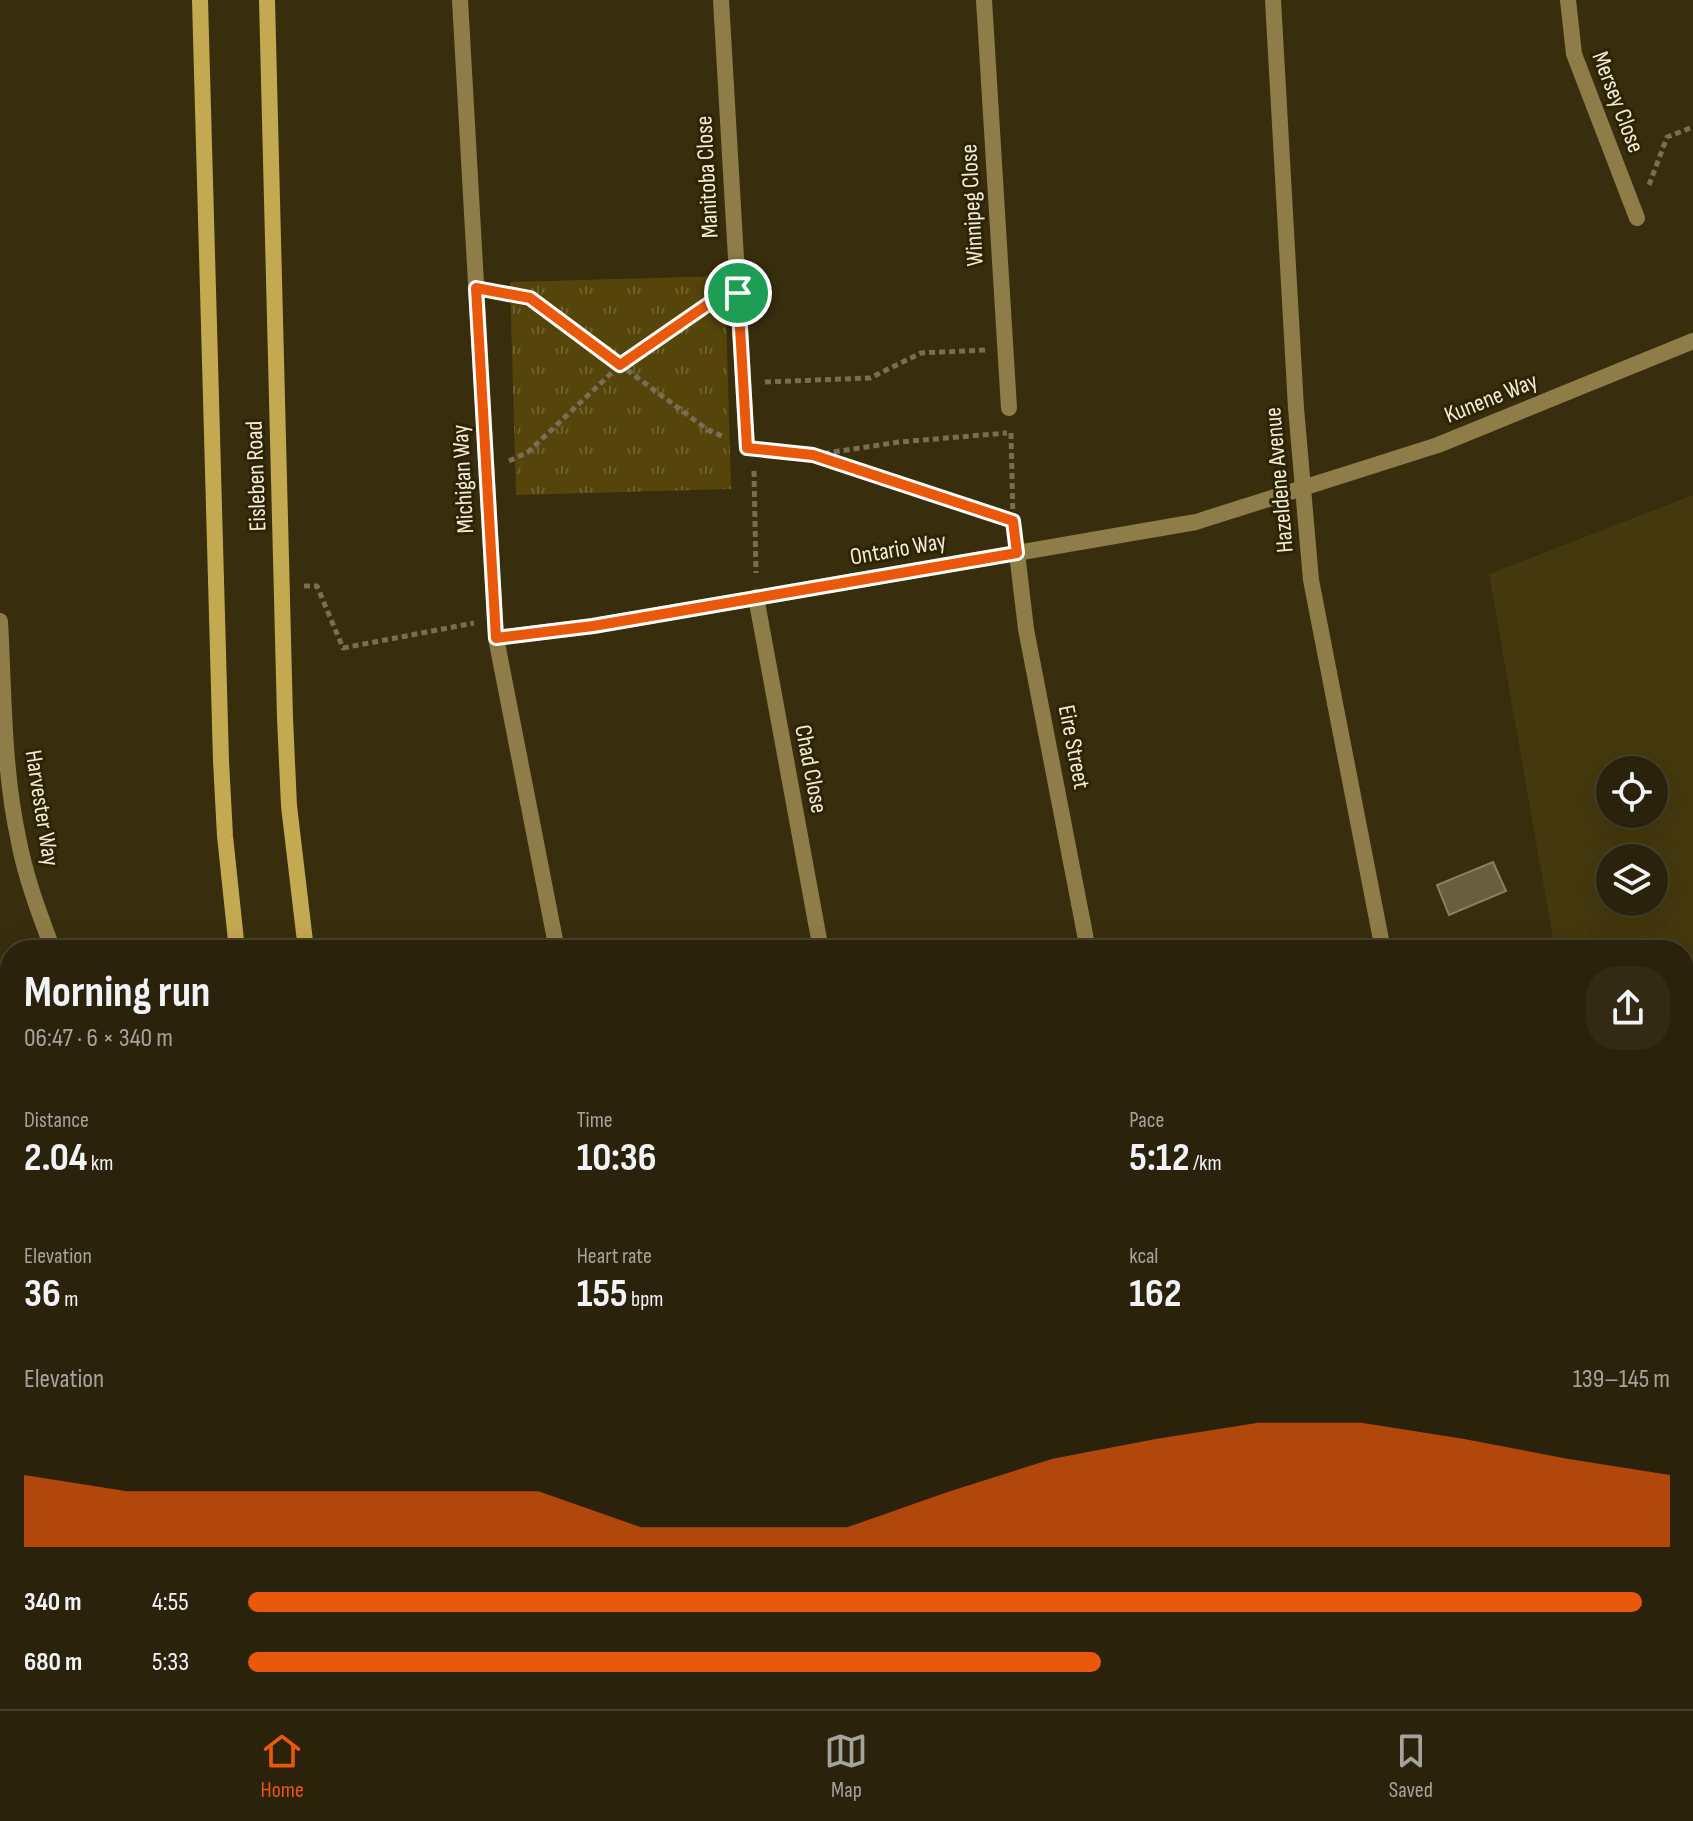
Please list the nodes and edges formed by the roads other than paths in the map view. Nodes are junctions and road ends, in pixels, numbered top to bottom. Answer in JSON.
{"nodes":[{"id":1,"x":200,"y":0,"type":"edge"},
{"id":2,"x":267,"y":0,"type":"edge"},
{"id":3,"x":460,"y":0,"type":"edge"},
{"id":4,"x":721,"y":0,"type":"edge"},
{"id":5,"x":984,"y":0,"type":"edge"},
{"id":6,"x":1273,"y":0,"type":"edge"},
{"id":7,"x":1568,"y":0,"type":"edge"},
{"id":8,"x":1637,"y":218,"type":"road end"},
{"id":9,"x":1693,"y":341,"type":"edge"},
{"id":10,"x":1009,"y":408,"type":"road end"},
{"id":11,"x":747,"y":448,"type":"road end"},
{"id":12,"x":1303,"y":489,"type":"junction"},
{"id":13,"x":1017,"y":553,"type":"junction"},
{"id":14,"x":756,"y":597,"type":"junction"},
{"id":15,"x":0,"y":621,"type":"edge"},
{"id":16,"x":496,"y":630,"type":"junction"},
{"id":17,"x":49,"y":940,"type":"edge"},
{"id":18,"x":236,"y":940,"type":"edge"},
{"id":19,"x":305,"y":940,"type":"edge"},
{"id":20,"x":555,"y":940,"type":"edge"},
{"id":21,"x":819,"y":940,"type":"edge"},
{"id":22,"x":1086,"y":940,"type":"edge"},
{"id":23,"x":1381,"y":940,"type":"edge"}],
"edges":[{"from":1,"to":18,"type":"main road","name":"Eisleben Road"},
{"from":2,"to":19,"type":"main road","name":"Eisleben Road"},
{"from":3,"to":16,"type":"street","name":"Michigan Way"},
{"from":4,"to":11,"type":"street","name":"Manitoba Close"},
{"from":5,"to":10,"type":"street","name":"Winnipeg Close"},
{"from":6,"to":12,"type":"street","name":"Hazeldene Avenue"},
{"from":7,"to":8,"type":"street","name":"Mersey Close"},
{"from":9,"to":12,"type":"street","name":"Kunene Way"},
{"from":12,"to":13,"type":"street","name":"Ontario Way"},
{"from":12,"to":23,"type":"street","name":"Hazeldene Avenue"},
{"from":13,"to":14,"type":"street","name":"Ontario Way"},
{"from":13,"to":22,"type":"street","name":"Eire Street"},
{"from":14,"to":16,"type":"street","name":"Ontario Way"},
{"from":14,"to":21,"type":"street","name":"Chad Close"},
{"from":15,"to":17,"type":"street","name":"Harvester Way"},
{"from":16,"to":20,"type":"street","name":"Michigan Way"}]}
